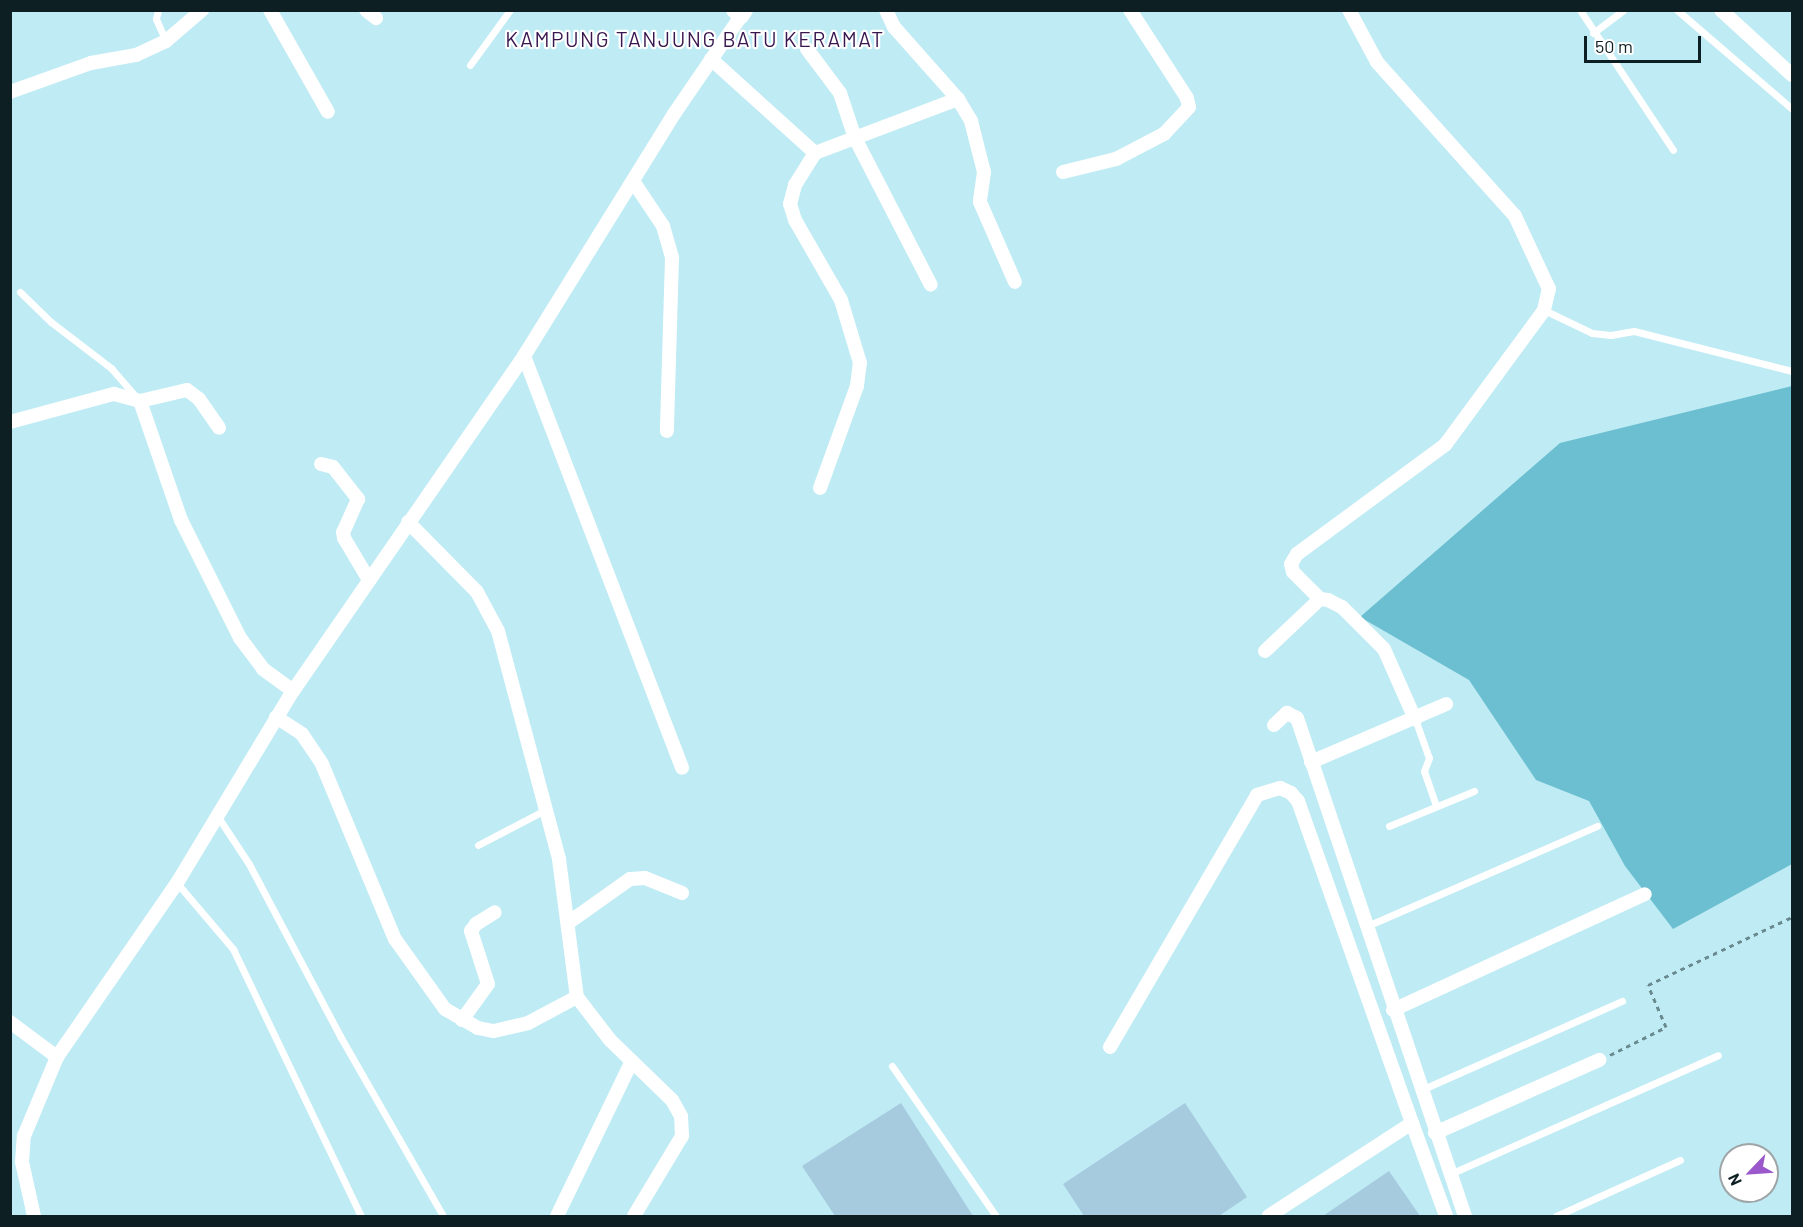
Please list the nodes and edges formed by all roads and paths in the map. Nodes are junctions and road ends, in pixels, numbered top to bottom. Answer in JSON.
{"nodes":[{"id":1,"x":158,"y":10,"type":"edge"},
{"id":2,"x":202,"y":10,"type":"edge"},
{"id":3,"x":270,"y":10,"type":"edge"},
{"id":4,"x":510,"y":10,"type":"edge"},
{"id":5,"x":886,"y":10,"type":"edge"},
{"id":6,"x":1130,"y":10,"type":"edge"},
{"id":7,"x":1349,"y":10,"type":"edge"},
{"id":8,"x":1580,"y":10,"type":"edge"},
{"id":9,"x":1623,"y":10,"type":"edge"},
{"id":10,"x":1677,"y":10,"type":"edge"},
{"id":11,"x":1721,"y":10,"type":"edge"},
{"id":12,"x":740,"y":12,"type":"edge"},
{"id":13,"x":1593,"y":33,"type":"junction"},
{"id":14,"x":166,"y":41,"type":"junction"},
{"id":15,"x":807,"y":49,"type":"dead end"},
{"id":16,"x":711,"y":59,"type":"junction"},
{"id":17,"x":470,"y":65,"type":"dead end"},
{"id":18,"x":1792,"y":75,"type":"edge"},
{"id":19,"x":10,"y":93,"type":"edge"},
{"id":20,"x":958,"y":99,"type":"junction"},
{"id":21,"x":1792,"y":109,"type":"edge"},
{"id":22,"x":327,"y":112,"type":"dead end"},
{"id":23,"x":855,"y":138,"type":"junction"},
{"id":24,"x":1673,"y":150,"type":"dead end"},
{"id":25,"x":815,"y":153,"type":"junction"},
{"id":26,"x":1063,"y":172,"type":"dead end"},
{"id":27,"x":633,"y":181,"type":"junction"},
{"id":28,"x":1015,"y":282,"type":"dead end"},
{"id":29,"x":931,"y":285,"type":"dead end"},
{"id":30,"x":20,"y":292,"type":"dead end"},
{"id":31,"x":1544,"y":310,"type":"junction"},
{"id":32,"x":524,"y":356,"type":"junction"},
{"id":33,"x":1792,"y":371,"type":"edge"},
{"id":34,"x":140,"y":401,"type":"junction"},
{"id":35,"x":10,"y":422,"type":"edge"},
{"id":36,"x":219,"y":428,"type":"dead end"},
{"id":37,"x":667,"y":431,"type":"dead end"},
{"id":38,"x":321,"y":464,"type":"dead end"},
{"id":39,"x":820,"y":488,"type":"dead end"},
{"id":40,"x":408,"y":522,"type":"junction"},
{"id":41,"x":369,"y":580,"type":"junction"},
{"id":42,"x":1320,"y":599,"type":"junction"},
{"id":43,"x":1265,"y":651,"type":"dead end"},
{"id":44,"x":293,"y":691,"type":"junction"},
{"id":45,"x":1446,"y":704,"type":"dead end"},
{"id":46,"x":276,"y":717,"type":"junction"},
{"id":47,"x":1414,"y":718,"type":"junction"},
{"id":48,"x":1274,"y":724,"type":"dead end"},
{"id":49,"x":1311,"y":762,"type":"junction"},
{"id":50,"x":682,"y":768,"type":"dead end"},
{"id":51,"x":1474,"y":791,"type":"dead end"},
{"id":52,"x":1436,"y":806,"type":"junction"},
{"id":53,"x":547,"y":809,"type":"junction"},
{"id":54,"x":218,"y":817,"type":"junction"},
{"id":55,"x":1389,"y":826,"type":"dead end"},
{"id":56,"x":1597,"y":826,"type":"dead end"},
{"id":57,"x":478,"y":845,"type":"dead end"},
{"id":58,"x":177,"y":883,"type":"junction"},
{"id":59,"x":682,"y":893,"type":"dead end"},
{"id":60,"x":1645,"y":894,"type":"dead end"},
{"id":61,"x":495,"y":912,"type":"dead end"},
{"id":62,"x":1792,"y":917,"type":"edge"},
{"id":63,"x":568,"y":923,"type":"junction"},
{"id":64,"x":1365,"y":927,"type":"junction"},
{"id":65,"x":578,"y":997,"type":"junction"},
{"id":66,"x":1622,"y":1001,"type":"dead end"},
{"id":67,"x":1393,"y":1010,"type":"junction"},
{"id":68,"x":462,"y":1020,"type":"junction"},
{"id":69,"x":10,"y":1022,"type":"edge"},
{"id":70,"x":1110,"y":1047,"type":"dead end"},
{"id":71,"x":1718,"y":1055,"type":"dead end"},
{"id":72,"x":57,"y":1058,"type":"junction"},
{"id":73,"x":1599,"y":1060,"type":"joint"},
{"id":74,"x":632,"y":1061,"type":"junction"},
{"id":75,"x":892,"y":1066,"type":"dead end"},
{"id":76,"x":1421,"y":1090,"type":"junction"},
{"id":77,"x":1412,"y":1123,"type":"junction"},
{"id":78,"x":1435,"y":1133,"type":"junction"},
{"id":79,"x":1680,"y":1160,"type":"dead end"},
{"id":80,"x":1450,"y":1174,"type":"junction"},
{"id":81,"x":34,"y":1216,"type":"edge"},
{"id":82,"x":361,"y":1216,"type":"edge"},
{"id":83,"x":443,"y":1216,"type":"edge"},
{"id":84,"x":557,"y":1216,"type":"edge"},
{"id":85,"x":634,"y":1216,"type":"edge"},
{"id":86,"x":996,"y":1216,"type":"edge"},
{"id":87,"x":1269,"y":1216,"type":"edge"},
{"id":88,"x":1446,"y":1216,"type":"edge"},
{"id":89,"x":1464,"y":1216,"type":"edge"},
{"id":90,"x":1556,"y":1216,"type":"edge"}],
"edges":[{"from":1,"to":14,"type":"lane"},
{"from":2,"to":14,"type":"street"},
{"from":3,"to":22,"type":"street"},
{"from":4,"to":17,"type":"lane"},
{"from":5,"to":20,"type":"street"},
{"from":6,"to":26,"type":"street"},
{"from":7,"to":31,"type":"street"},
{"from":8,"to":13,"type":"lane"},
{"from":9,"to":13,"type":"lane"},
{"from":10,"to":21,"type":"lane"},
{"from":11,"to":18,"type":"street"},
{"from":12,"to":16,"type":"street"},
{"from":13,"to":24,"type":"lane"},
{"from":14,"to":19,"type":"street"},
{"from":15,"to":23,"type":"street"},
{"from":16,"to":25,"type":"street"},
{"from":16,"to":27,"type":"street"},
{"from":20,"to":23,"type":"street"},
{"from":20,"to":28,"type":"street"},
{"from":23,"to":25,"type":"street"},
{"from":23,"to":29,"type":"street"},
{"from":25,"to":39,"type":"street"},
{"from":27,"to":32,"type":"street"},
{"from":27,"to":37,"type":"street"},
{"from":30,"to":34,"type":"lane"},
{"from":31,"to":33,"type":"lane"},
{"from":31,"to":42,"type":"street"},
{"from":32,"to":40,"type":"street"},
{"from":32,"to":50,"type":"street"},
{"from":34,"to":35,"type":"street"},
{"from":34,"to":36,"type":"street"},
{"from":34,"to":44,"type":"street"},
{"from":38,"to":41,"type":"street"},
{"from":40,"to":41,"type":"street"},
{"from":40,"to":53,"type":"street"},
{"from":41,"to":44,"type":"street"},
{"from":42,"to":43,"type":"street"},
{"from":42,"to":47,"type":"street"},
{"from":44,"to":46,"type":"street"},
{"from":45,"to":47,"type":"street"},
{"from":46,"to":54,"type":"street"},
{"from":46,"to":68,"type":"street"},
{"from":47,"to":49,"type":"street"},
{"from":47,"to":52,"type":"lane"},
{"from":48,"to":49,"type":"street"},
{"from":49,"to":64,"type":"street"},
{"from":51,"to":52,"type":"lane"},
{"from":52,"to":55,"type":"lane"},
{"from":53,"to":57,"type":"lane"},
{"from":53,"to":63,"type":"street"},
{"from":54,"to":58,"type":"street"},
{"from":54,"to":83,"type":"lane"},
{"from":56,"to":64,"type":"lane"},
{"from":58,"to":72,"type":"street"},
{"from":58,"to":82,"type":"lane"},
{"from":59,"to":63,"type":"street"},
{"from":60,"to":67,"type":"street"},
{"from":61,"to":68,"type":"street"},
{"from":62,"to":73,"type":"path"},
{"from":63,"to":65,"type":"street"},
{"from":64,"to":67,"type":"street"},
{"from":65,"to":68,"type":"street"},
{"from":65,"to":74,"type":"street"},
{"from":66,"to":76,"type":"lane"},
{"from":67,"to":76,"type":"street"},
{"from":69,"to":72,"type":"street"},
{"from":70,"to":77,"type":"street"},
{"from":71,"to":80,"type":"lane"},
{"from":72,"to":81,"type":"street"},
{"from":73,"to":78,"type":"street"},
{"from":74,"to":84,"type":"street"},
{"from":74,"to":85,"type":"street"},
{"from":75,"to":86,"type":"lane"},
{"from":76,"to":78,"type":"street"},
{"from":77,"to":87,"type":"street"},
{"from":77,"to":88,"type":"street"},
{"from":78,"to":80,"type":"street"},
{"from":79,"to":90,"type":"lane"},
{"from":80,"to":89,"type":"street"}]}
